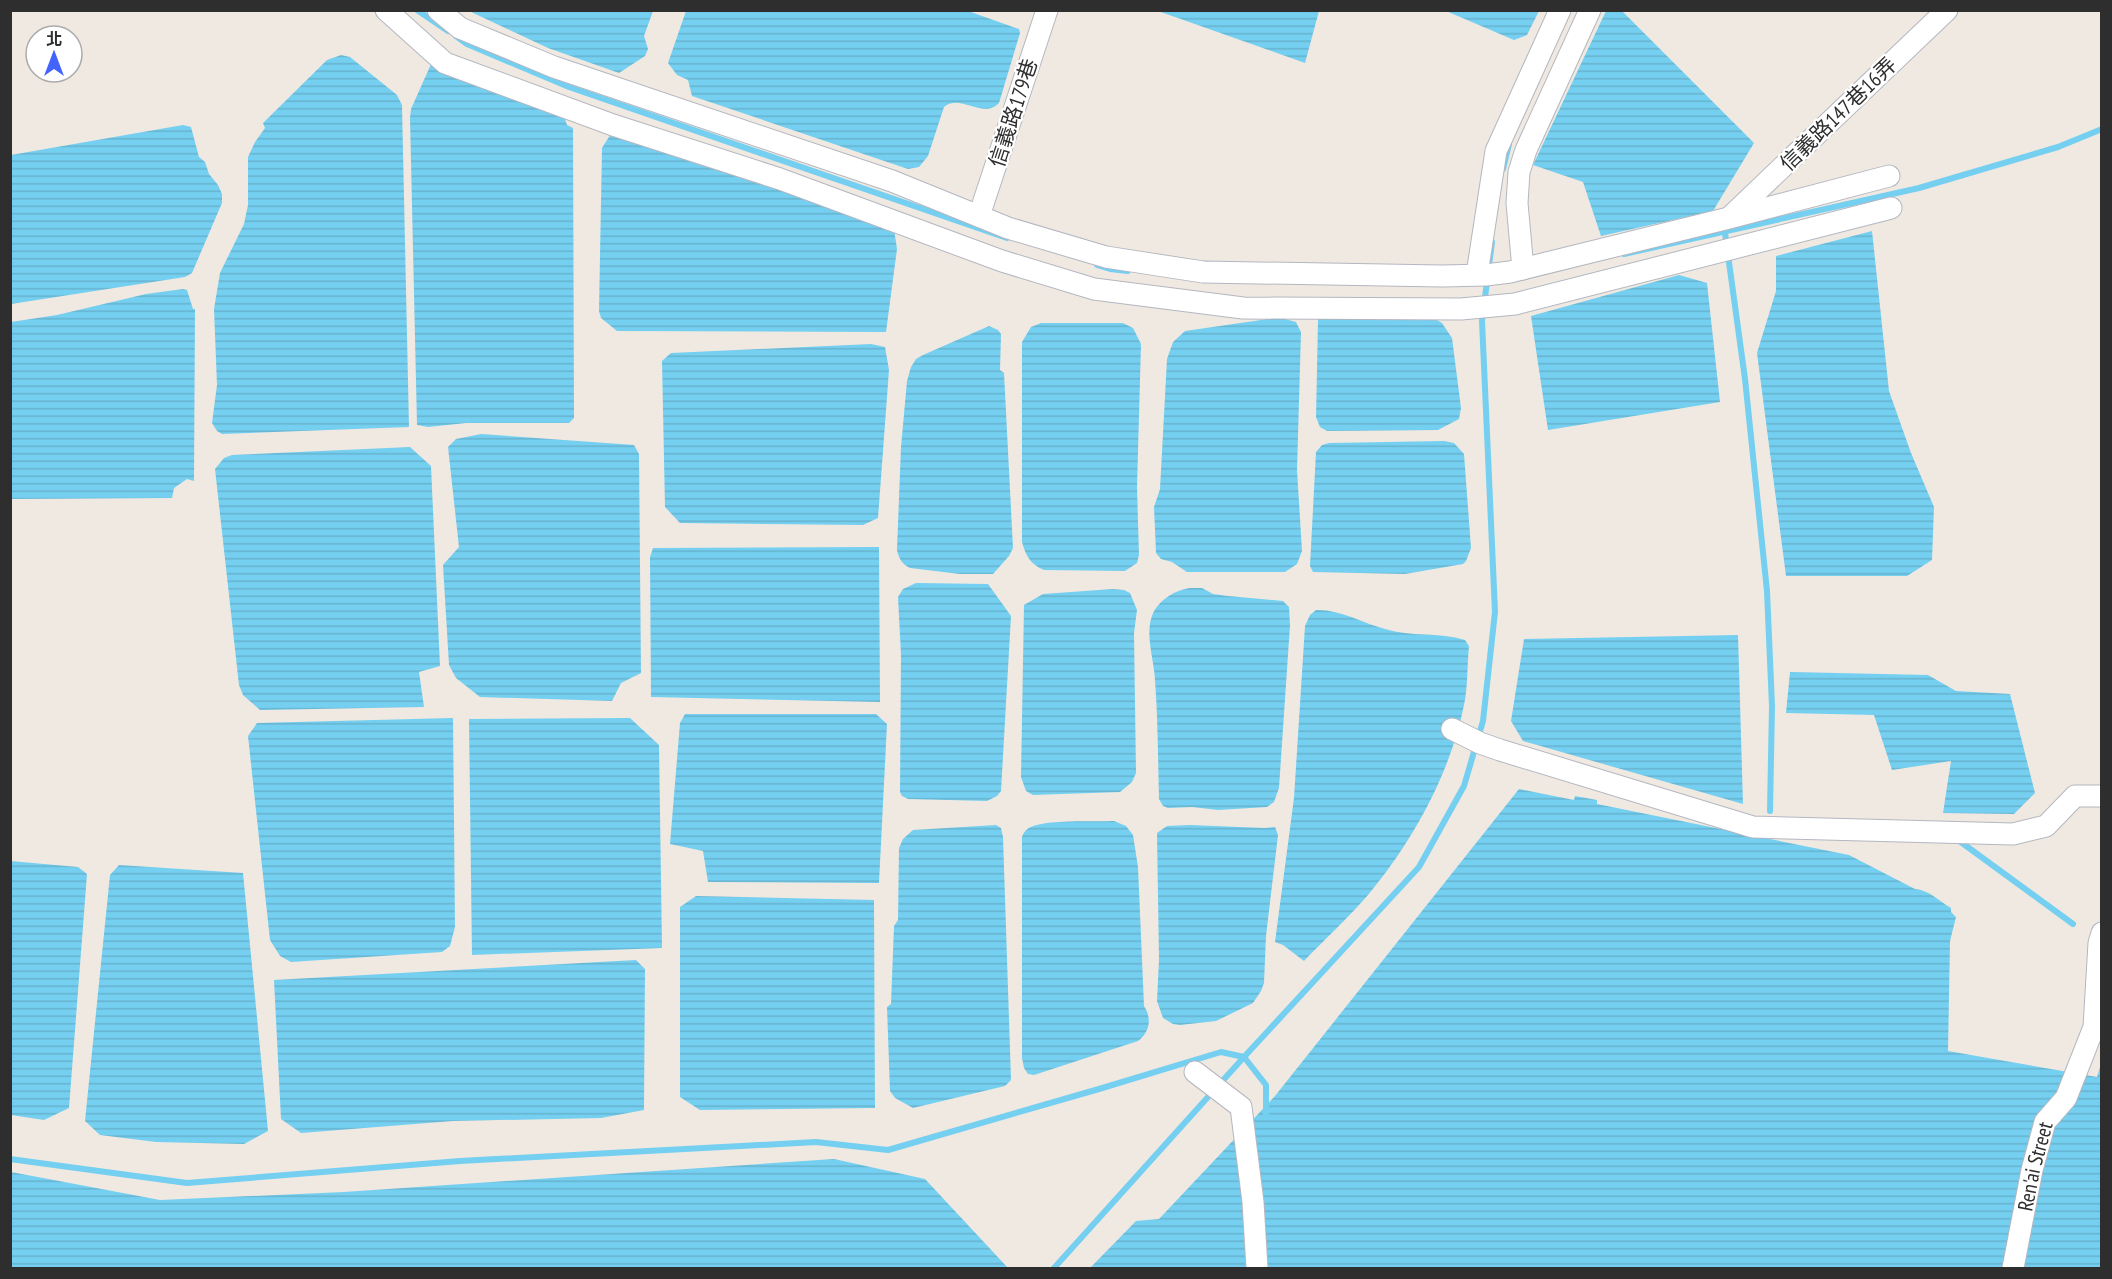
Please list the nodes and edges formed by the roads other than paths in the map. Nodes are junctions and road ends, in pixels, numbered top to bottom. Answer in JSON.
{"nodes":[{"id":1,"x":386,"y":10,"type":"edge"},
{"id":2,"x":438,"y":10,"type":"edge"},
{"id":3,"x":1047,"y":10,"type":"edge"},
{"id":4,"x":1560,"y":10,"type":"edge"},
{"id":5,"x":1590,"y":10,"type":"edge"},
{"id":6,"x":1947,"y":10,"type":"edge"},
{"id":7,"x":1889,"y":176,"type":"dead end"},
{"id":8,"x":1892,"y":208,"type":"dead end"},
{"id":9,"x":979,"y":216,"type":"junction"},
{"id":10,"x":1730,"y":218,"type":"junction"},
{"id":11,"x":1516,"y":271,"type":"junction"},
{"id":12,"x":1482,"y":274,"type":"junction"},
{"id":13,"x":1464,"y":735,"type":"dead end"},
{"id":14,"x":2102,"y":796,"type":"edge"},
{"id":15,"x":2102,"y":933,"type":"edge"},
{"id":16,"x":1195,"y":1072,"type":"dead end"},
{"id":17,"x":1257,"y":1269,"type":"edge"},
{"id":18,"x":2013,"y":1269,"type":"edge"}],
"edges":[{"from":1,"to":8,"type":"street"},
{"from":2,"to":9,"type":"street"},
{"from":3,"to":9,"type":"street","name":"信義路179巷"},
{"from":4,"to":12,"type":"street"},
{"from":5,"to":11,"type":"street"},
{"from":6,"to":10,"type":"street","name":"信義路147巷16弄"},
{"from":7,"to":10,"type":"street"},
{"from":9,"to":12,"type":"street"},
{"from":10,"to":11,"type":"street"},
{"from":11,"to":12,"type":"street"},
{"from":13,"to":14,"type":"street"},
{"from":15,"to":18,"type":"street","name":"Ren'ai Street"},
{"from":16,"to":17,"type":"street"}]}
